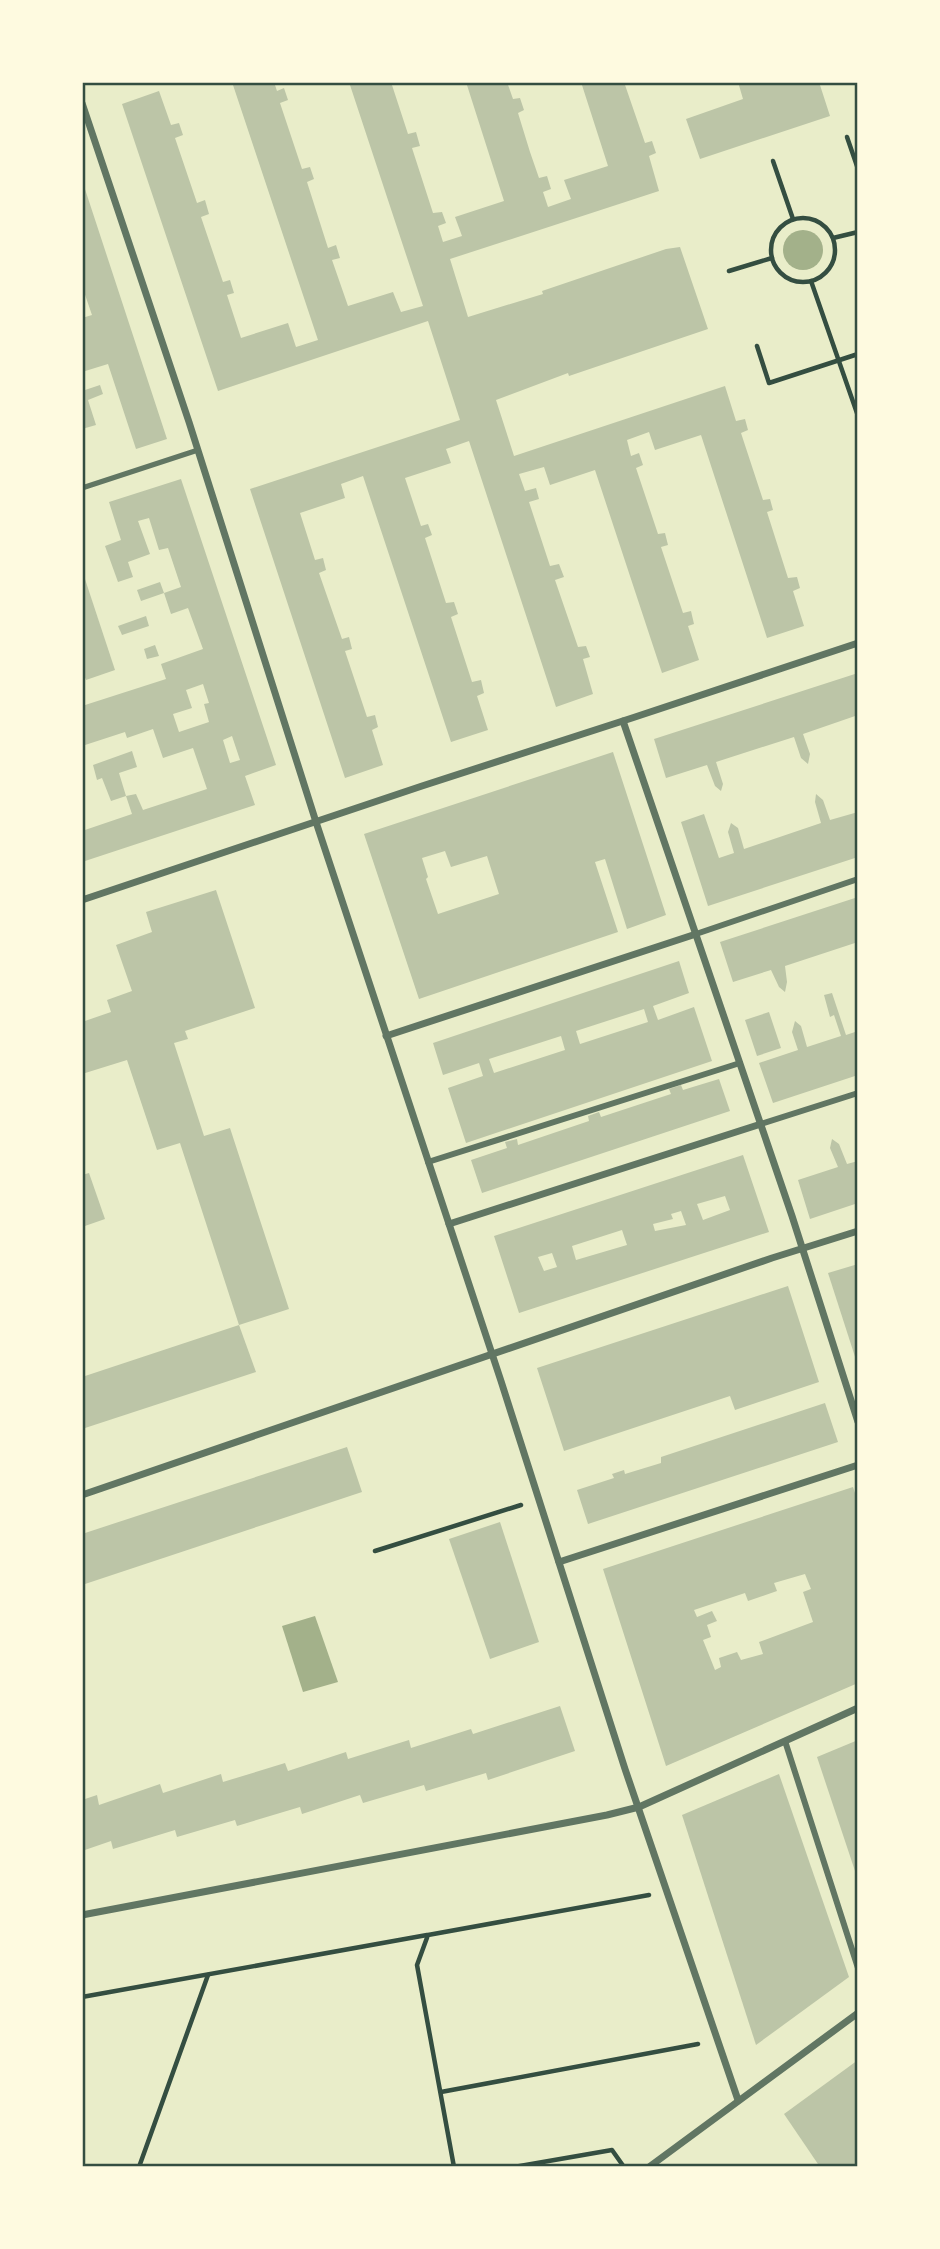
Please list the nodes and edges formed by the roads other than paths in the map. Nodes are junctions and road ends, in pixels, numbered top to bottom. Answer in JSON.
{"nodes":[{"id":1,"x":82,"y":103,"type":"edge"},
{"id":2,"x":198,"y":450,"type":"junction"},
{"id":3,"x":82,"y":488,"type":"edge"},
{"id":4,"x":858,"y":643,"type":"edge"},
{"id":5,"x":623,"y":721,"type":"junction"},
{"id":6,"x":316,"y":822,"type":"junction"},
{"id":7,"x":858,"y":879,"type":"edge"},
{"id":8,"x":82,"y":900,"type":"edge"},
{"id":9,"x":696,"y":934,"type":"junction"},
{"id":10,"x":386,"y":1036,"type":"junction"},
{"id":11,"x":740,"y":1063,"type":"junction"},
{"id":12,"x":858,"y":1093,"type":"edge"},
{"id":13,"x":761,"y":1124,"type":"junction"},
{"id":14,"x":428,"y":1162,"type":"junction"},
{"id":15,"x":449,"y":1224,"type":"junction"},
{"id":16,"x":858,"y":1231,"type":"edge"},
{"id":17,"x":802,"y":1248,"type":"junction"},
{"id":18,"x":491,"y":1355,"type":"junction"},
{"id":19,"x":858,"y":1422,"type":"edge"},
{"id":20,"x":858,"y":1465,"type":"edge"},
{"id":21,"x":82,"y":1495,"type":"edge"},
{"id":22,"x":559,"y":1562,"type":"junction"},
{"id":23,"x":858,"y":1708,"type":"edge"},
{"id":24,"x":785,"y":1741,"type":"junction"},
{"id":25,"x":639,"y":1807,"type":"junction"},
{"id":26,"x":82,"y":1915,"type":"edge"},
{"id":27,"x":858,"y":1968,"type":"edge"},
{"id":28,"x":858,"y":2013,"type":"edge"},
{"id":29,"x":738,"y":2100,"type":"junction"},
{"id":30,"x":649,"y":2167,"type":"edge"}],
"edges":[{"from":1,"to":2,"type":"street"},
{"from":2,"to":3,"type":"lane"},
{"from":2,"to":6,"type":"street"},
{"from":4,"to":5,"type":"street"},
{"from":5,"to":6,"type":"street"},
{"from":5,"to":9,"type":"street"},
{"from":6,"to":8,"type":"street"},
{"from":6,"to":10,"type":"street"},
{"from":7,"to":9,"type":"street"},
{"from":9,"to":10,"type":"street"},
{"from":9,"to":11,"type":"street"},
{"from":10,"to":14,"type":"street"},
{"from":11,"to":13,"type":"street"},
{"from":11,"to":14,"type":"street"},
{"from":12,"to":13,"type":"street"},
{"from":13,"to":15,"type":"street"},
{"from":13,"to":17,"type":"street"},
{"from":14,"to":15,"type":"street"},
{"from":15,"to":18,"type":"street"},
{"from":16,"to":17,"type":"street"},
{"from":17,"to":18,"type":"street"},
{"from":17,"to":19,"type":"street"},
{"from":18,"to":21,"type":"street"},
{"from":18,"to":22,"type":"street"},
{"from":20,"to":22,"type":"street"},
{"from":22,"to":25,"type":"street"},
{"from":23,"to":24,"type":"street"},
{"from":24,"to":25,"type":"street"},
{"from":24,"to":27,"type":"street"},
{"from":25,"to":26,"type":"street"},
{"from":25,"to":29,"type":"street"},
{"from":28,"to":29,"type":"street"},
{"from":29,"to":30,"type":"street"}]}
